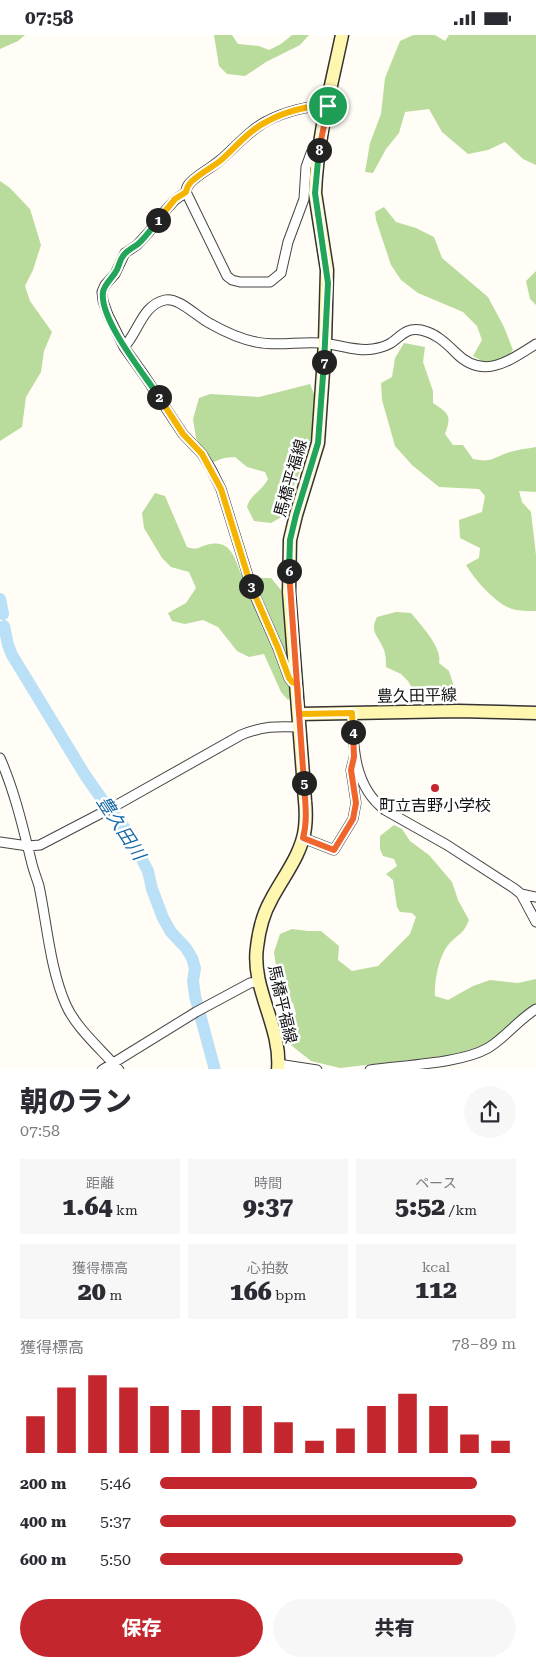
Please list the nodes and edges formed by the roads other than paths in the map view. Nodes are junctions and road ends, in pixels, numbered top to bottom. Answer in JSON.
{"nodes":[{"id":1,"x":342,"y":35,"type":"edge"},
{"id":2,"x":328,"y":106,"type":"junction"},
{"id":3,"x":319,"y":152,"type":"junction"},
{"id":4,"x":186,"y":192,"type":"junction"},
{"id":5,"x":325,"y":343,"type":"junction"},
{"id":6,"x":536,"y":344,"type":"edge"},
{"id":7,"x":124,"y":347,"type":"junction"},
{"id":8,"x":297,"y":684,"type":"junction"},
{"id":9,"x":352,"y":713,"type":"junction"},
{"id":10,"x":536,"y":713,"type":"edge"},
{"id":11,"x":300,"y":720,"type":"junction"},
{"id":12,"x":354,"y":757,"type":"junction"},
{"id":13,"x":0,"y":759,"type":"edge"},
{"id":14,"x":303,"y":838,"type":"junction"},
{"id":15,"x":0,"y":842,"type":"edge"},
{"id":16,"x":28,"y":847,"type":"junction"},
{"id":17,"x":521,"y":894,"type":"junction"},
{"id":18,"x":536,"y":897,"type":"edge"},
{"id":19,"x":536,"y":922,"type":"edge"},
{"id":20,"x":258,"y":982,"type":"junction"},
{"id":21,"x":536,"y":1009,"type":"edge"},
{"id":22,"x":116,"y":1066,"type":"edge"},
{"id":23,"x":278,"y":1067,"type":"edge"},
{"id":24,"x":102,"y":1069,"type":"edge"},
{"id":25,"x":317,"y":1069,"type":"edge"},
{"id":26,"x":370,"y":1069,"type":"edge"}],
"edges":[{"from":1,"to":2,"type":"main road","name":"馬橋平福線"},
{"from":2,"to":3,"type":"main road","name":"馬橋平福線"},
{"from":2,"to":4,"type":"street"},
{"from":3,"to":4,"type":"street"},
{"from":3,"to":5,"type":"main road","name":"馬橋平福線"},
{"from":4,"to":7,"type":"street"},
{"from":5,"to":6,"type":"street"},
{"from":5,"to":7,"type":"street"},
{"from":5,"to":8,"type":"main road","name":"馬橋平福線"},
{"from":7,"to":8,"type":"street"},
{"from":8,"to":11,"type":"main road","name":"馬橋平福線"},
{"from":9,"to":10,"type":"main road","name":"豊久田平線"},
{"from":9,"to":11,"type":"main road","name":"豊久田平線"},
{"from":9,"to":12,"type":"street"},
{"from":11,"to":14,"type":"main road","name":"馬橋平福線"},
{"from":11,"to":16,"type":"street"},
{"from":12,"to":14,"type":"street"},
{"from":12,"to":17,"type":"street"},
{"from":13,"to":16,"type":"street"},
{"from":14,"to":20,"type":"main road","name":"馬橋平福線"},
{"from":15,"to":16,"type":"street"},
{"from":16,"to":22,"type":"street"},
{"from":17,"to":18,"type":"street"},
{"from":17,"to":19,"type":"street"},
{"from":20,"to":22,"type":"street"},
{"from":20,"to":23,"type":"main road","name":"馬橋平福線"},
{"from":21,"to":26,"type":"street"},
{"from":22,"to":24,"type":"street"},
{"from":23,"to":25,"type":"street"}]}
